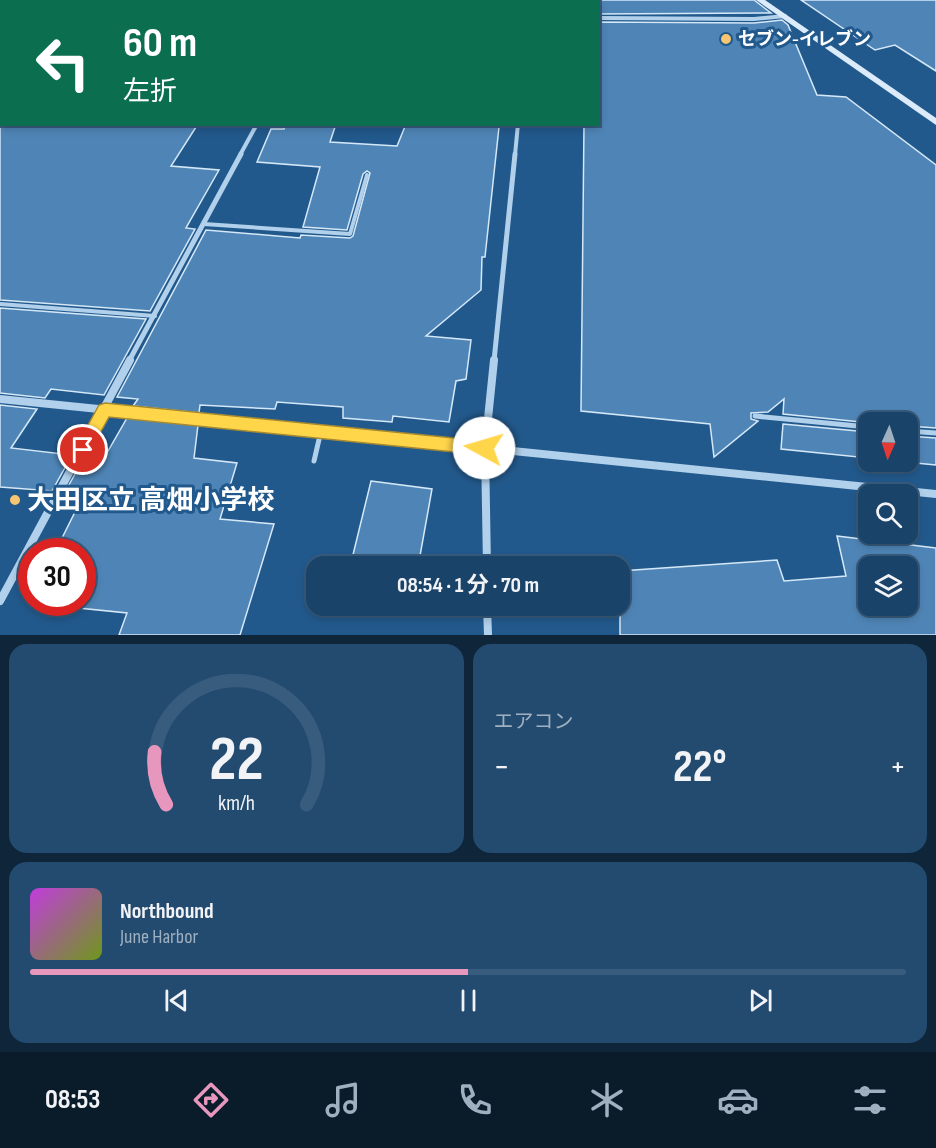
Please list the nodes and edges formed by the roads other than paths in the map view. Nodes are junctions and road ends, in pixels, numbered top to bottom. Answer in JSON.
{"nodes":[{"id":1,"x":760,"y":0,"type":"edge"},
{"id":2,"x":785,"y":16,"type":"junction"},
{"id":3,"x":600,"y":18,"type":"edge"},
{"id":4,"x":936,"y":122,"type":"edge"},
{"id":5,"x":256,"y":126,"type":"edge"},
{"id":6,"x":518,"y":126,"type":"edge"},
{"id":7,"x":367,"y":175,"type":"dead end"},
{"id":8,"x":204,"y":224,"type":"junction"},
{"id":9,"x":0,"y":304,"type":"edge"},
{"id":10,"x":154,"y":316,"type":"junction"},
{"id":11,"x":0,"y":399,"type":"edge"},
{"id":12,"x":105,"y":410,"type":"junction"},
{"id":13,"x":755,"y":416,"type":"dead end"},
{"id":14,"x":858,"y":426,"type":"edge"},
{"id":15,"x":321,"y":431,"type":"junction"},
{"id":16,"x":918,"y":432,"type":"edge"},
{"id":17,"x":936,"y":433,"type":"edge"},
{"id":18,"x":484,"y":448,"type":"junction"},
{"id":19,"x":314,"y":461,"type":"dead end"},
{"id":20,"x":936,"y":494,"type":"edge"},
{"id":21,"x":487,"y":556,"type":"edge"},
{"id":22,"x":0,"y":601,"type":"edge"},
{"id":23,"x":488,"y":616,"type":"edge"},
{"id":24,"x":488,"y":635,"type":"edge"}],
"edges":[{"from":1,"to":2,"type":"street"},
{"from":2,"to":3,"type":"street"},
{"from":2,"to":4,"type":"street"},
{"from":5,"to":8,"type":"street"},
{"from":6,"to":18,"type":"street"},
{"from":7,"to":8,"type":"lane"},
{"from":8,"to":10,"type":"street"},
{"from":9,"to":10,"type":"lane"},
{"from":10,"to":12,"type":"street"},
{"from":11,"to":12,"type":"street"},
{"from":12,"to":15,"type":"street"},
{"from":12,"to":22,"type":"street"},
{"from":13,"to":14,"type":"lane"},
{"from":15,"to":18,"type":"street"},
{"from":15,"to":19,"type":"lane"},
{"from":16,"to":17,"type":"lane"},
{"from":18,"to":20,"type":"street"},
{"from":18,"to":21,"type":"street"},
{"from":23,"to":24,"type":"street"}]}
